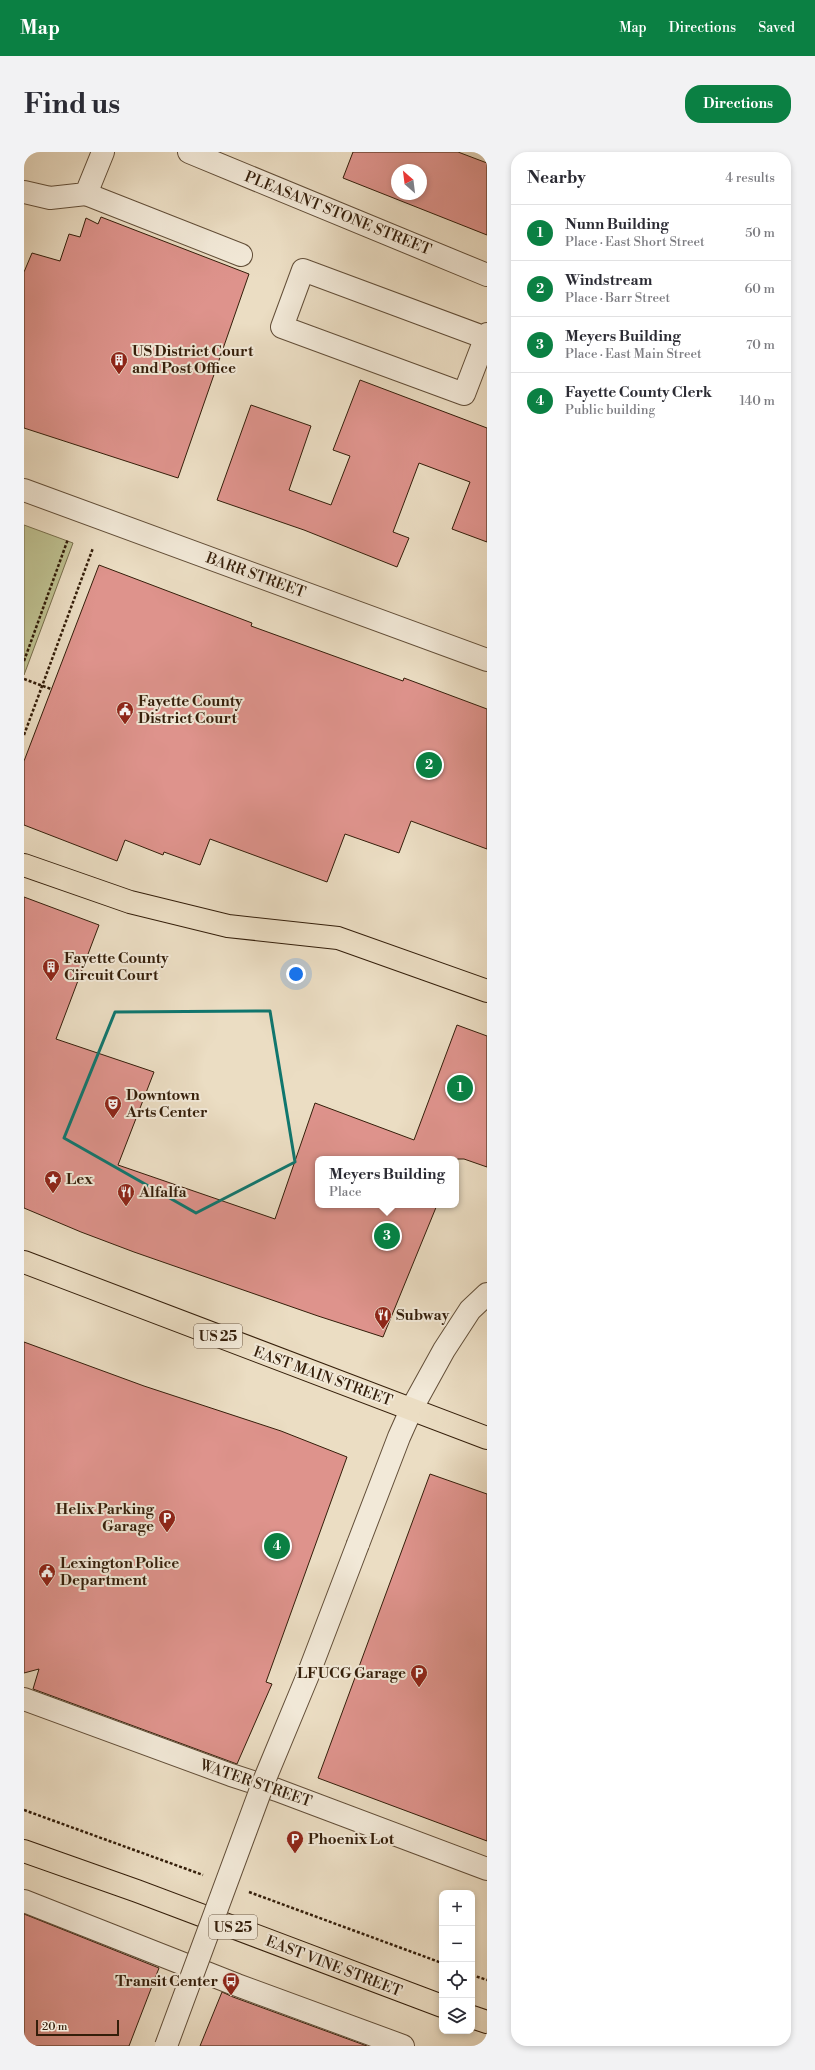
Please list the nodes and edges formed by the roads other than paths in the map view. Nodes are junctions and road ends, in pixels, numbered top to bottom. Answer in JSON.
{"nodes":[{"id":1,"x":103,"y":152,"type":"edge"},
{"id":2,"x":189,"y":152,"type":"edge"},
{"id":3,"x":24,"y":192,"type":"edge"},
{"id":4,"x":86,"y":194,"type":"junction"},
{"id":5,"x":241,"y":255,"type":"dead end"},
{"id":6,"x":487,"y":275,"type":"edge"},
{"id":7,"x":486,"y":336,"type":"edge"},
{"id":8,"x":24,"y":490,"type":"edge"},
{"id":9,"x":487,"y":660,"type":"edge"},
{"id":10,"x":24,"y":865,"type":"edge"},
{"id":11,"x":487,"y":990,"type":"edge"},
{"id":12,"x":24,"y":1262,"type":"edge"},
{"id":13,"x":487,"y":1294,"type":"edge"},
{"id":14,"x":412,"y":1408,"type":"junction"},
{"id":15,"x":487,"y":1438,"type":"edge"},
{"id":16,"x":24,"y":1699,"type":"edge"},
{"id":17,"x":24,"y":1851,"type":"edge"},
{"id":18,"x":487,"y":1869,"type":"edge"},
{"id":19,"x":24,"y":1901,"type":"edge"},
{"id":20,"x":439,"y":2005,"type":"edge"},
{"id":21,"x":475,"y":2018,"type":"edge"},
{"id":22,"x":487,"y":2022,"type":"edge"},
{"id":23,"x":166,"y":2046,"type":"edge"},
{"id":24,"x":403,"y":2046,"type":"edge"}],
"edges":[{"from":1,"to":4,"type":"street"},
{"from":2,"to":6,"type":"street","name":"PLEASANT STONE STREET"},
{"from":3,"to":4,"type":"street"},
{"from":4,"to":5,"type":"street"},
{"from":7,"to":7,"type":"street"},
{"from":8,"to":9,"type":"street","name":"BARR STREET"},
{"from":10,"to":11,"type":"main road"},
{"from":12,"to":14,"type":"main road","name":"EAST MAIN STREET","number":"US 25"},
{"from":13,"to":14,"type":"street"},
{"from":14,"to":15,"type":"main road","name":"EAST MAIN STREET","number":"US 25"},
{"from":14,"to":23,"type":"street","bridge":true},
{"from":16,"to":18,"type":"street","name":"WATER STREET"},
{"from":17,"to":20,"type":"main road","name":"EAST VINE STREET","number":"US 25"},
{"from":19,"to":24,"type":"street"},
{"from":21,"to":22,"type":"main road"}]}
